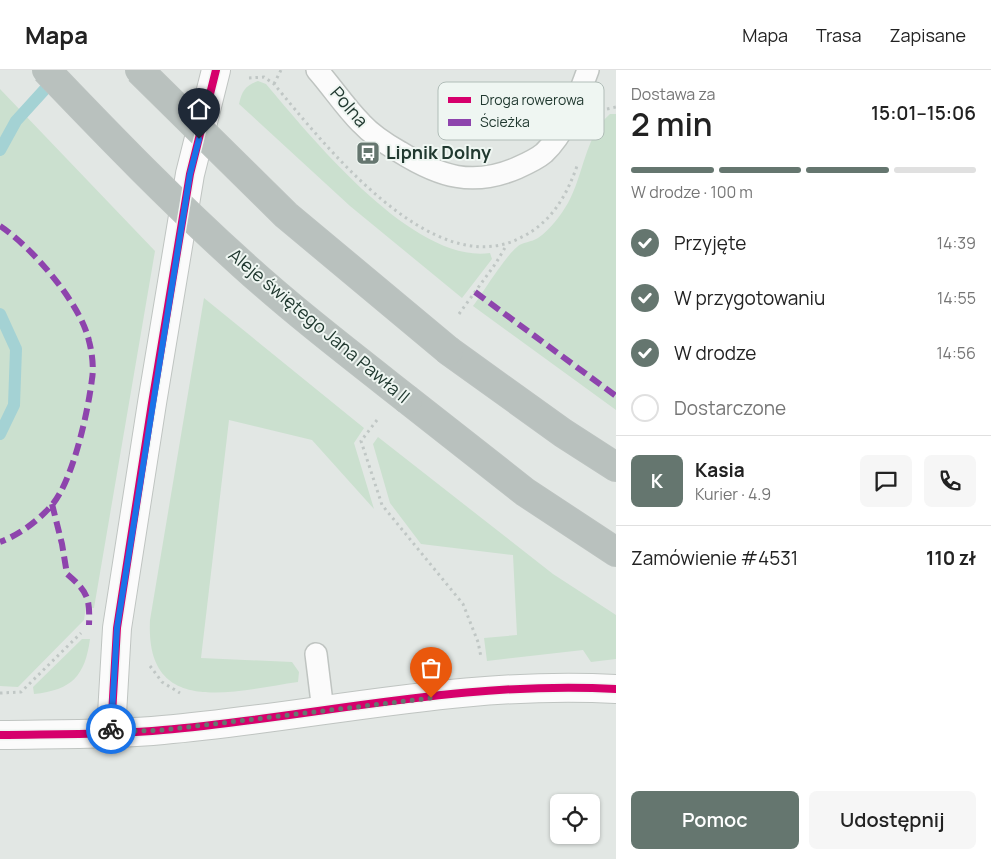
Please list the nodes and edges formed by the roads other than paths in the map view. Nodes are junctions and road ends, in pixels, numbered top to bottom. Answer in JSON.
{"nodes":[{"id":1,"x":46,"y":70,"type":"edge"},
{"id":2,"x":139,"y":70,"type":"edge"},
{"id":3,"x":216,"y":70,"type":"edge"},
{"id":4,"x":317,"y":70,"type":"edge"},
{"id":5,"x":588,"y":70,"type":"edge"},
{"id":6,"x":584,"y":82,"type":"edge"},
{"id":7,"x":554,"y":140,"type":"edge"},
{"id":8,"x":616,"y":468,"type":"edge"},
{"id":9,"x":616,"y":552,"type":"edge"},
{"id":10,"x":316,"y":654,"type":"dead end"},
{"id":11,"x":616,"y":689,"type":"edge"},
{"id":12,"x":323,"y":711,"type":"junction"},
{"id":13,"x":111,"y":732,"type":"junction"},
{"id":14,"x":0,"y":735,"type":"edge"}],
"edges":[{"from":1,"to":9,"type":"highway","name":"Aleje świętego Jana Pawła II","bridge":true},
{"from":2,"to":8,"type":"highway","bridge":true},
{"from":3,"to":13,"type":"street"},
{"from":4,"to":7,"type":"lane","name":"Polna"},
{"from":5,"to":6,"type":"lane","name":"Polna"},
{"from":10,"to":12,"type":"lane"},
{"from":11,"to":12,"type":"street"},
{"from":12,"to":13,"type":"street"},
{"from":13,"to":14,"type":"street"}]}
